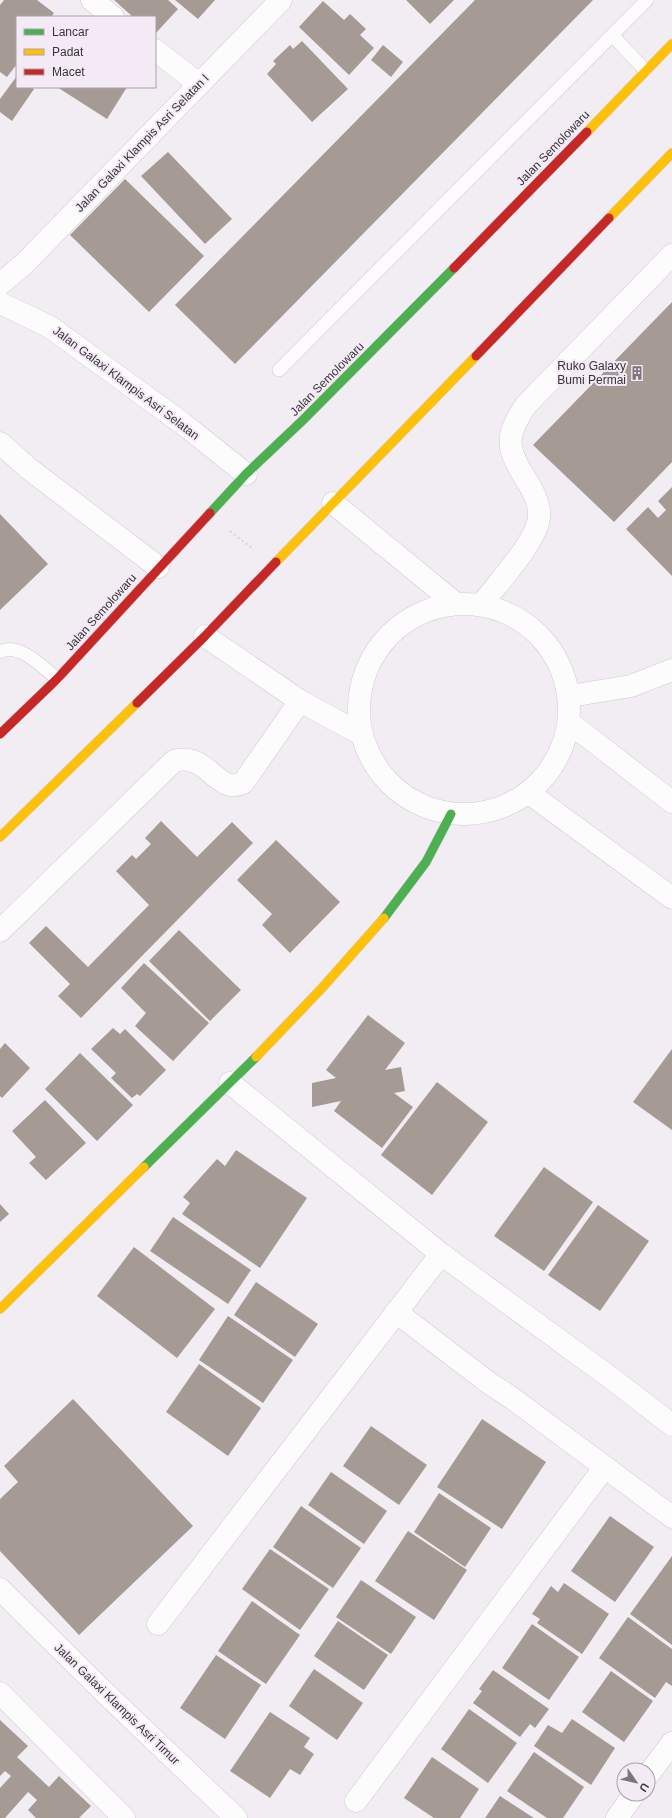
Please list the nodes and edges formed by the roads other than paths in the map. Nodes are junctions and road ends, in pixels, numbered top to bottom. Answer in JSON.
{"nodes":[{"id":1,"x":92,"y":0,"type":"edge"},
{"id":2,"x":281,"y":0,"type":"edge"},
{"id":3,"x":647,"y":0,"type":"edge"},
{"id":4,"x":113,"y":16,"type":"edge"},
{"id":5,"x":612,"y":35,"type":"junction"},
{"id":6,"x":672,"y":44,"type":"edge"},
{"id":7,"x":156,"y":51,"type":"edge"},
{"id":8,"x":645,"y":70,"type":"junction"},
{"id":9,"x":199,"y":84,"type":"junction"},
{"id":10,"x":672,"y":153,"type":"edge"},
{"id":11,"x":672,"y":255,"type":"edge"},
{"id":12,"x":0,"y":284,"type":"edge"},
{"id":13,"x":0,"y":303,"type":"edge"},
{"id":14,"x":279,"y":370,"type":"dead end"},
{"id":15,"x":0,"y":443,"type":"edge"},
{"id":16,"x":246,"y":474,"type":"junction"},
{"id":17,"x":333,"y":503,"type":"junction"},
{"id":18,"x":158,"y":567,"type":"junction"},
{"id":19,"x":455,"y":603,"type":"junction"},
{"id":20,"x":482,"y":604,"type":"junction"},
{"id":21,"x":205,"y":636,"type":"junction"},
{"id":22,"x":0,"y":652,"type":"edge"},
{"id":23,"x":672,"y":670,"type":"edge"},
{"id":24,"x":57,"y":679,"type":"junction"},
{"id":25,"x":570,"y":696,"type":"junction"},
{"id":26,"x":300,"y":701,"type":"junction"},
{"id":27,"x":570,"y":723,"type":"junction"},
{"id":28,"x":0,"y":734,"type":"edge"},
{"id":29,"x":361,"y":734,"type":"junction"},
{"id":30,"x":529,"y":793,"type":"junction"},
{"id":31,"x":672,"y":802,"type":"edge"},
{"id":32,"x":451,"y":814,"type":"junction"},
{"id":33,"x":0,"y":836,"type":"edge"},
{"id":34,"x":672,"y":898,"type":"edge"},
{"id":35,"x":0,"y":931,"type":"edge"},
{"id":36,"x":230,"y":1083,"type":"junction"},
{"id":37,"x":441,"y":1254,"type":"junction"},
{"id":38,"x":0,"y":1309,"type":"edge"},
{"id":39,"x":396,"y":1312,"type":"junction"},
{"id":40,"x":672,"y":1425,"type":"edge"},
{"id":41,"x":604,"y":1468,"type":"junction"},
{"id":42,"x":672,"y":1517,"type":"edge"},
{"id":43,"x":0,"y":1589,"type":"edge"},
{"id":44,"x":158,"y":1624,"type":"dead end"},
{"id":45,"x":0,"y":1693,"type":"edge"},
{"id":46,"x":672,"y":1743,"type":"edge"},
{"id":47,"x":656,"y":1764,"type":"edge"},
{"id":48,"x":356,"y":1801,"type":"dead end"},
{"id":49,"x":628,"y":1802,"type":"edge"},
{"id":50,"x":124,"y":1818,"type":"edge"},
{"id":51,"x":236,"y":1818,"type":"edge"},
{"id":52,"x":617,"y":1818,"type":"edge"}],
"edges":[{"from":1,"to":4,"type":"street"},
{"from":2,"to":9,"type":"street","name":"Jalan Galaxi Klampis Asri Selatan I"},
{"from":3,"to":5,"type":"lane"},
{"from":5,"to":8,"type":"lane"},
{"from":5,"to":14,"type":"lane"},
{"from":6,"to":8,"type":"street","name":"Jalan Semolowaru"},
{"from":7,"to":9,"type":"street"},
{"from":8,"to":16,"type":"street","name":"Jalan Semolowaru"},
{"from":9,"to":12,"type":"street","name":"Jalan Galaxi Klampis Asri Selatan I"},
{"from":10,"to":17,"type":"street"},
{"from":11,"to":20,"type":"street"},
{"from":13,"to":16,"type":"street","name":"Jalan Galaxi Klampis Asri Selatan"},
{"from":15,"to":18,"type":"street"},
{"from":16,"to":18,"type":"street","name":"Jalan Semolowaru"},
{"from":17,"to":19,"type":"street"},
{"from":17,"to":21,"type":"street"},
{"from":18,"to":24,"type":"street","name":"Jalan Semolowaru"},
{"from":19,"to":20,"type":"street"},
{"from":19,"to":29,"type":"street"},
{"from":20,"to":25,"type":"street"},
{"from":21,"to":26,"type":"street"},
{"from":21,"to":33,"type":"street"},
{"from":22,"to":24,"type":"lane"},
{"from":23,"to":25,"type":"street"},
{"from":24,"to":28,"type":"street","name":"Jalan Semolowaru"},
{"from":25,"to":27,"type":"street"},
{"from":26,"to":29,"type":"street"},
{"from":26,"to":35,"type":"street"},
{"from":27,"to":30,"type":"street"},
{"from":27,"to":31,"type":"street"},
{"from":29,"to":32,"type":"street"},
{"from":30,"to":32,"type":"street"},
{"from":30,"to":34,"type":"street"},
{"from":32,"to":36,"type":"street"},
{"from":36,"to":37,"type":"street"},
{"from":36,"to":38,"type":"street"},
{"from":37,"to":39,"type":"street"},
{"from":37,"to":40,"type":"street"},
{"from":39,"to":41,"type":"street"},
{"from":39,"to":44,"type":"street"},
{"from":41,"to":42,"type":"street"},
{"from":41,"to":48,"type":"street"},
{"from":43,"to":51,"type":"street","name":"Jalan Galaxi Klampis Asri Timur"},
{"from":45,"to":50,"type":"street"},
{"from":46,"to":47,"type":"street"},
{"from":49,"to":52,"type":"street"}]}
